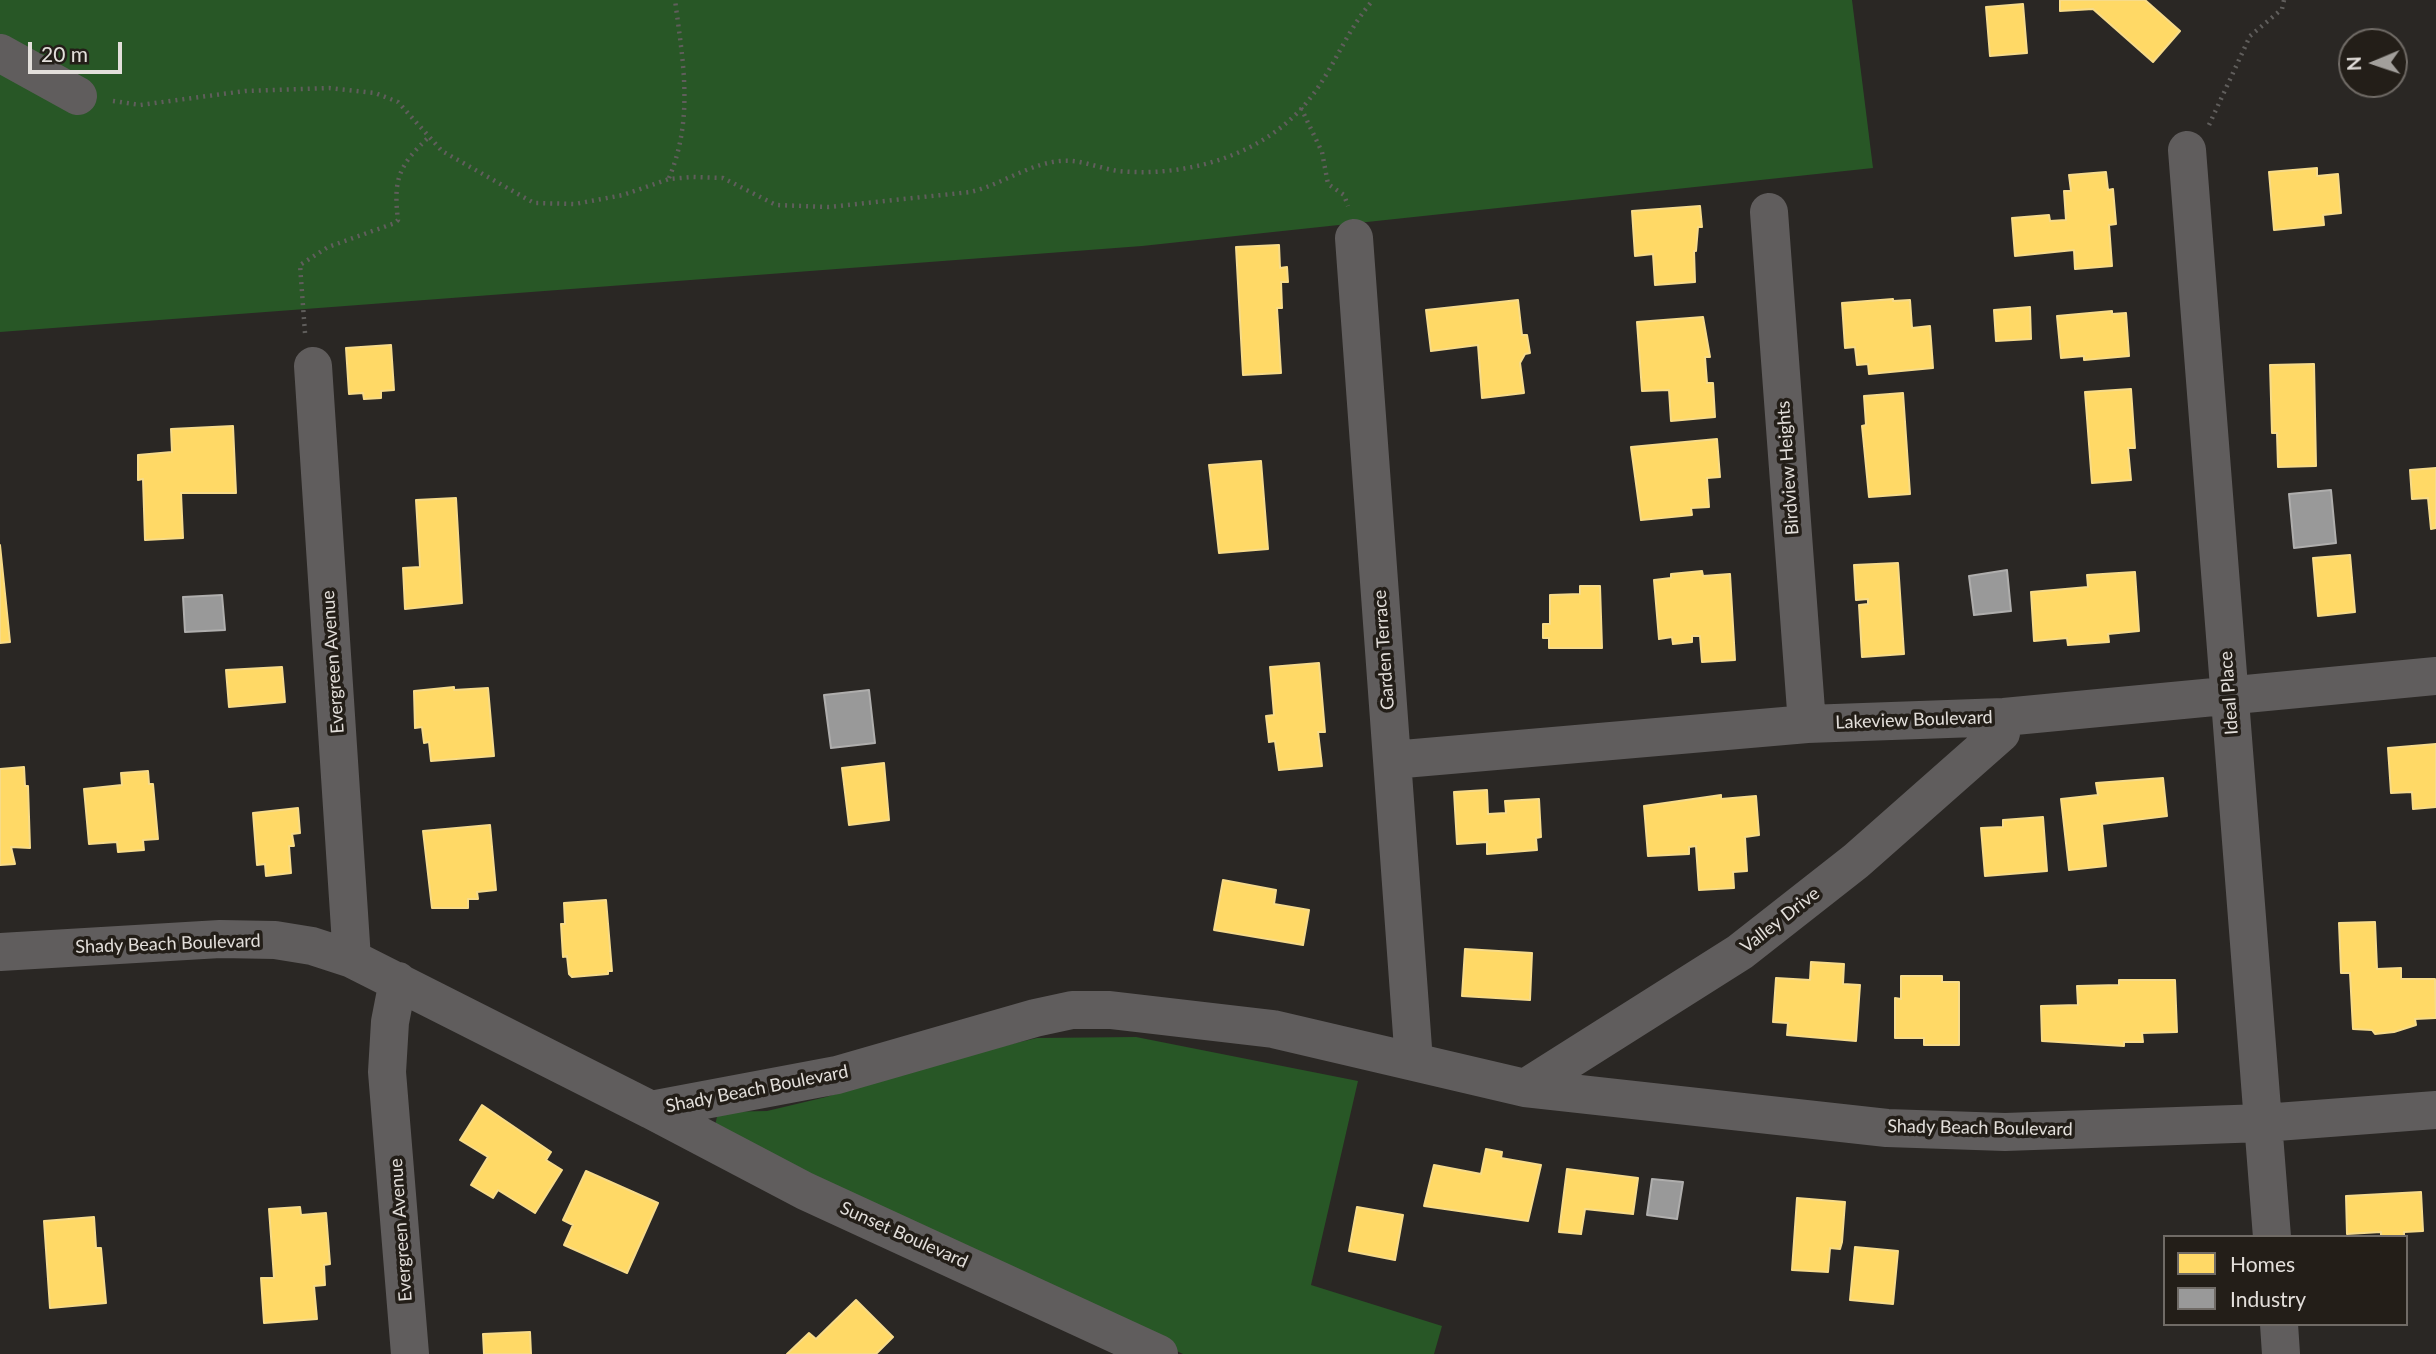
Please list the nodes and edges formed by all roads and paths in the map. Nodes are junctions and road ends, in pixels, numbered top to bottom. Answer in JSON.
{"nodes":[{"id":1,"x":675,"y":0,"type":"edge"},
{"id":2,"x":1373,"y":0,"type":"edge"},
{"id":3,"x":2284,"y":0,"type":"edge"},
{"id":4,"x":0,"y":53,"type":"edge"},
{"id":5,"x":78,"y":96,"type":"joint"},
{"id":6,"x":1301,"y":108,"type":"junction"},
{"id":7,"x":429,"y":137,"type":"junction"},
{"id":8,"x":2187,"y":149,"type":"joint"},
{"id":9,"x":669,"y":179,"type":"junction"},
{"id":10,"x":1769,"y":212,"type":"dead end"},
{"id":11,"x":1354,"y":238,"type":"joint"},
{"id":12,"x":313,"y":366,"type":"joint"},
{"id":13,"x":2436,"y":676,"type":"edge"},
{"id":14,"x":2228,"y":695,"type":"junction"},
{"id":15,"x":2004,"y":717,"type":"junction"},
{"id":16,"x":1807,"y":724,"type":"junction"},
{"id":17,"x":1392,"y":760,"type":"junction"},
{"id":18,"x":0,"y":952,"type":"edge"},
{"id":19,"x":352,"y":959,"type":"junction"},
{"id":20,"x":398,"y":981,"type":"junction"},
{"id":21,"x":1414,"y":1062,"type":"junction"},
{"id":22,"x":1525,"y":1088,"type":"junction"},
{"id":23,"x":651,"y":1110,"type":"junction"},
{"id":24,"x":2436,"y":1110,"type":"edge"},
{"id":25,"x":2263,"y":1123,"type":"junction"},
{"id":26,"x":2272,"y":1235,"type":"edge"},
{"id":27,"x":2278,"y":1326,"type":"edge"},
{"id":28,"x":410,"y":1354,"type":"edge"},
{"id":29,"x":1159,"y":1354,"type":"edge"},
{"id":30,"x":2281,"y":1354,"type":"edge"}],
"edges":[{"from":1,"to":9,"type":"path"},
{"from":2,"to":6,"type":"path"},
{"from":3,"to":8,"type":"path"},
{"from":4,"to":5,"type":"street"},
{"from":5,"to":7,"type":"path"},
{"from":6,"to":9,"type":"path"},
{"from":6,"to":11,"type":"path"},
{"from":7,"to":9,"type":"path"},
{"from":7,"to":12,"type":"path"},
{"from":8,"to":14,"type":"street","name":"Ideal Place"},
{"from":10,"to":16,"type":"street","name":"Birdview Heights"},
{"from":11,"to":17,"type":"street","name":"Garden Terrace"},
{"from":12,"to":19,"type":"street","name":"Evergreen Avenue"},
{"from":13,"to":14,"type":"street","name":"Lakeview Boulevard"},
{"from":14,"to":15,"type":"street","name":"Lakeview Boulevard"},
{"from":14,"to":25,"type":"street","name":"Ideal Place"},
{"from":15,"to":16,"type":"street","name":"Lakeview Boulevard"},
{"from":15,"to":22,"type":"street","name":"Valley Drive"},
{"from":16,"to":17,"type":"street","name":"Lakeview Boulevard"},
{"from":17,"to":21,"type":"street","name":"Garden Terrace"},
{"from":18,"to":19,"type":"street","name":"Shady Beach Boulevard"},
{"from":19,"to":20,"type":"street","name":"Shady Beach Boulevard"},
{"from":20,"to":23,"type":"street","name":"Shady Beach Boulevard"},
{"from":20,"to":28,"type":"street","name":"Evergreen Avenue"},
{"from":21,"to":22,"type":"street","name":"Shady Beach Boulevard"},
{"from":21,"to":23,"type":"street","name":"Shady Beach Boulevard"},
{"from":22,"to":25,"type":"street","name":"Shady Beach Boulevard"},
{"from":23,"to":29,"type":"street","name":"Sunset Boulevard"},
{"from":24,"to":25,"type":"street","name":"Shady Beach Boulevard"},
{"from":25,"to":26,"type":"street","name":"Ideal Place"},
{"from":27,"to":30,"type":"street"}]}
